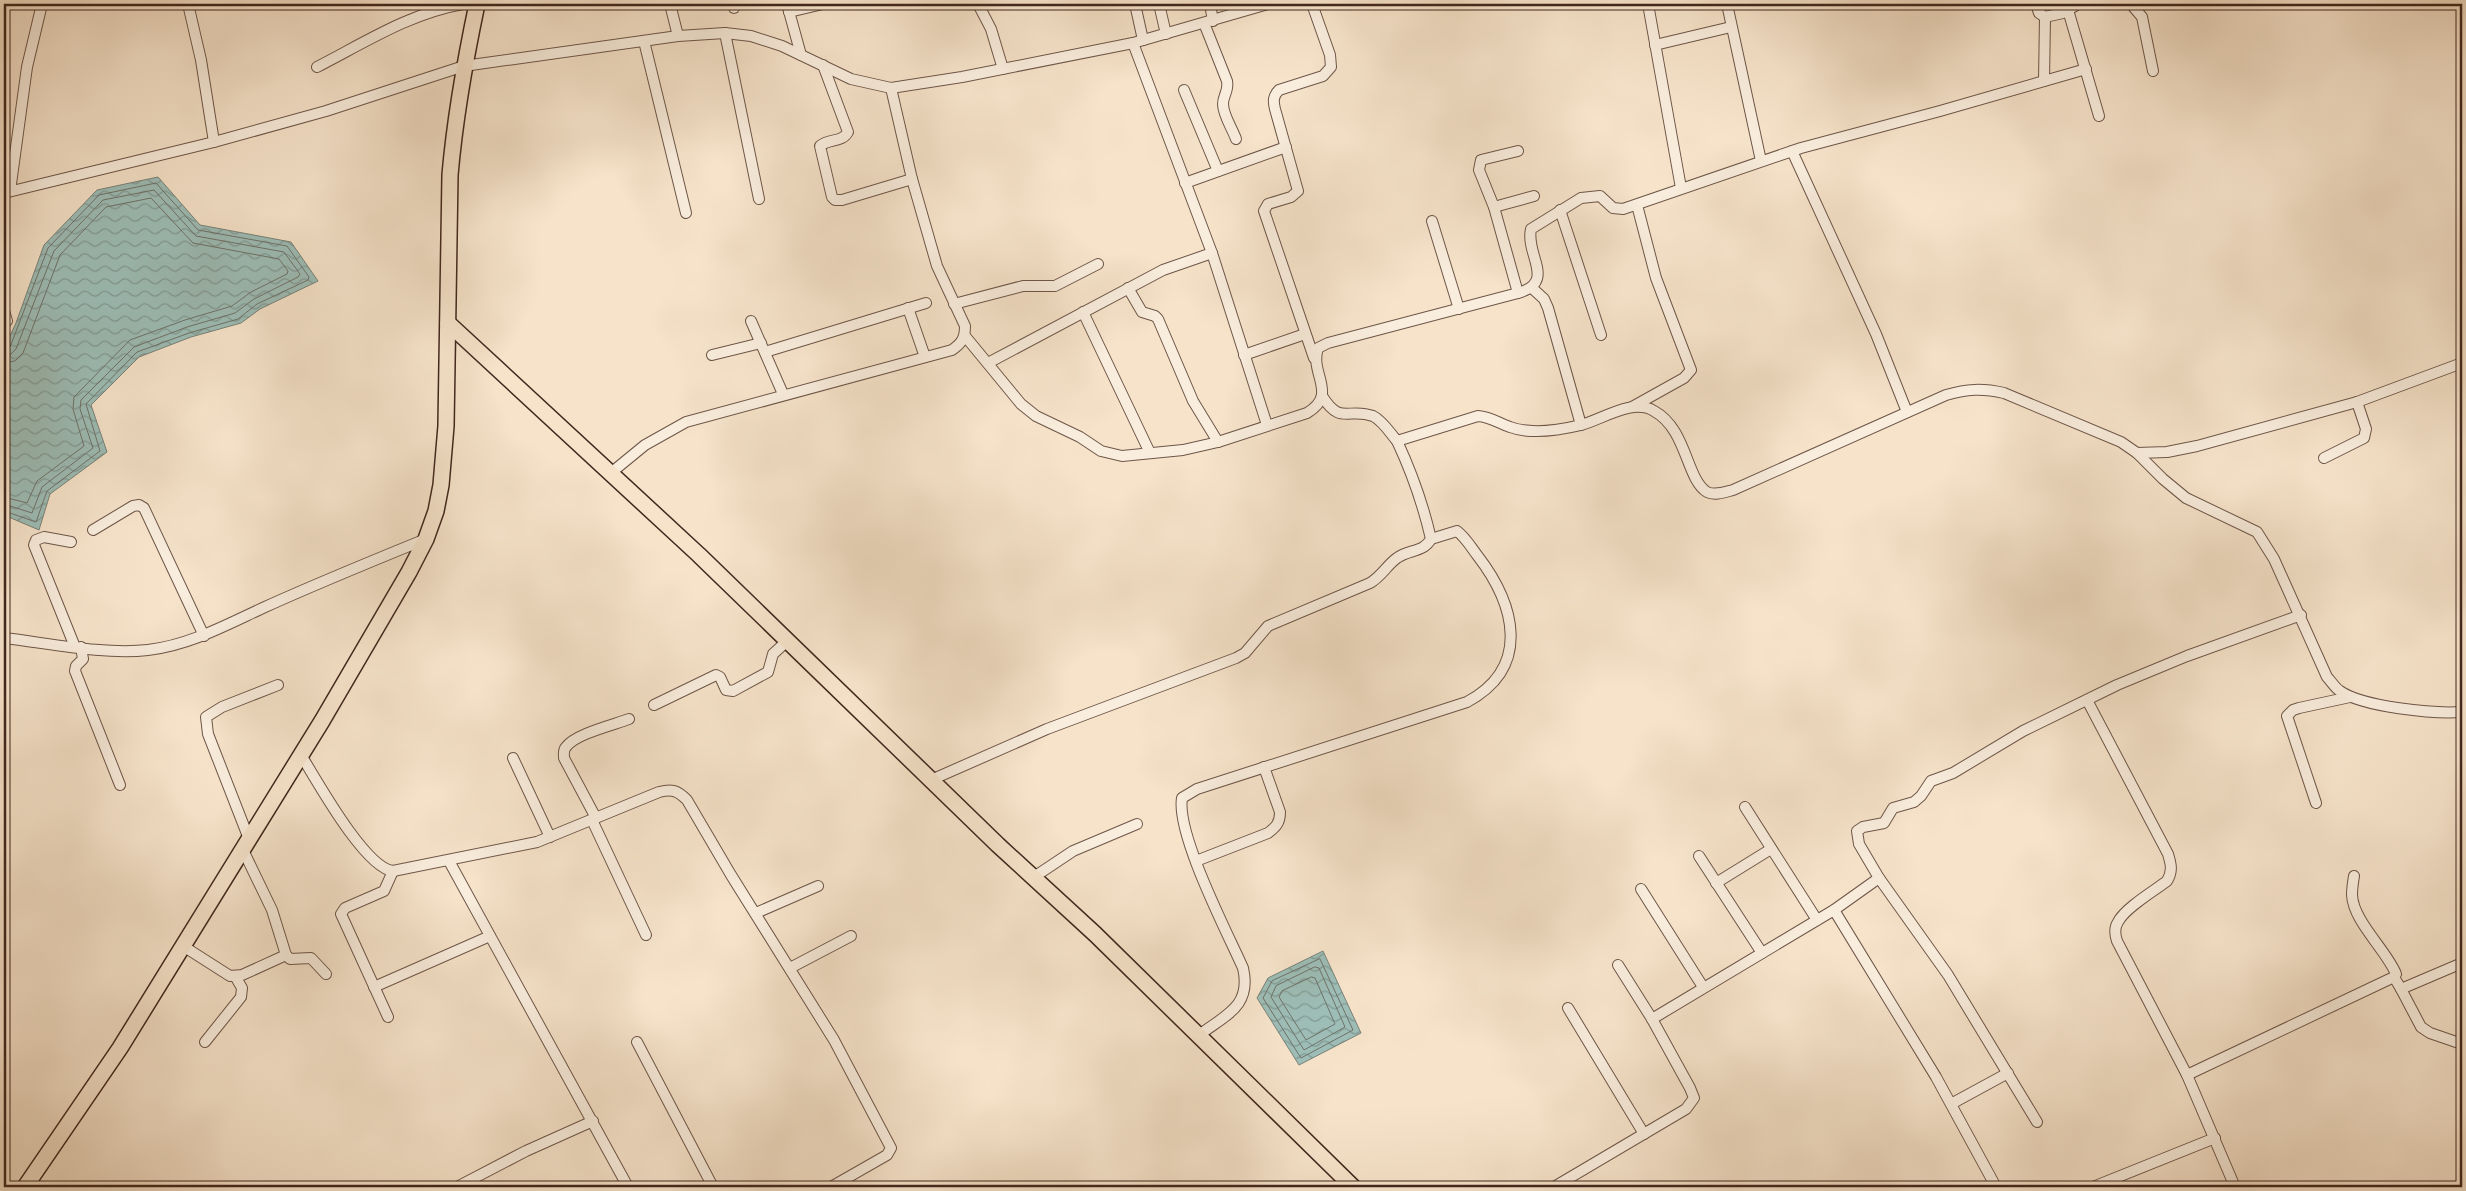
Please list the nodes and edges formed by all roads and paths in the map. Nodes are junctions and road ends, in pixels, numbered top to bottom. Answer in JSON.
{"nodes":[{"id":1,"x":42,"y":4,"type":"edge"},
{"id":2,"x":188,"y":4,"type":"edge"},
{"id":3,"x":463,"y":4,"type":"edge"},
{"id":4,"x":477,"y":4,"type":"edge"},
{"id":5,"x":670,"y":4,"type":"edge"},
{"id":6,"x":823,"y":4,"type":"edge"},
{"id":7,"x":978,"y":4,"type":"edge"},
{"id":8,"x":1135,"y":4,"type":"edge"},
{"id":9,"x":1159,"y":4,"type":"edge"},
{"id":10,"x":1210,"y":4,"type":"edge"},
{"id":11,"x":1268,"y":4,"type":"edge"},
{"id":12,"x":1312,"y":4,"type":"edge"},
{"id":13,"x":1648,"y":4,"type":"edge"},
{"id":14,"x":1727,"y":4,"type":"edge"},
{"id":15,"x":2036,"y":4,"type":"edge"},
{"id":16,"x":2078,"y":4,"type":"edge"},
{"id":17,"x":2131,"y":4,"type":"edge"},
{"id":18,"x":788,"y":8,"type":"edge"},
{"id":19,"x":2068,"y":10,"type":"junction"},
{"id":20,"x":2045,"y":17,"type":"junction"},
{"id":21,"x":1209,"y":22,"type":"junction"},
{"id":22,"x":1732,"y":28,"type":"junction"},
{"id":23,"x":726,"y":33,"type":"junction"},
{"id":24,"x":1166,"y":34,"type":"junction"},
{"id":25,"x":678,"y":36,"type":"junction"},
{"id":26,"x":644,"y":41,"type":"junction"},
{"id":27,"x":1138,"y":41,"type":"junction"},
{"id":28,"x":1655,"y":45,"type":"junction"},
{"id":29,"x":801,"y":55,"type":"junction"},
{"id":30,"x":822,"y":65,"type":"junction"},
{"id":31,"x":464,"y":66,"type":"junction"},
{"id":32,"x":317,"y":67,"type":"dead end"},
{"id":33,"x":1004,"y":69,"type":"junction"},
{"id":34,"x":2086,"y":69,"type":"junction"},
{"id":35,"x":2153,"y":71,"type":"dead end"},
{"id":36,"x":2044,"y":81,"type":"junction"},
{"id":37,"x":891,"y":88,"type":"junction"},
{"id":38,"x":1184,"y":90,"type":"dead end"},
{"id":39,"x":2099,"y":116,"type":"dead end"},
{"id":40,"x":1236,"y":138,"type":"dead end"},
{"id":41,"x":214,"y":142,"type":"junction"},
{"id":42,"x":1286,"y":147,"type":"junction"},
{"id":43,"x":1518,"y":151,"type":"dead end"},
{"id":44,"x":1792,"y":151,"type":"junction"},
{"id":45,"x":1761,"y":161,"type":"junction"},
{"id":46,"x":1218,"y":171,"type":"junction"},
{"id":47,"x":912,"y":179,"type":"junction"},
{"id":48,"x":1185,"y":183,"type":"junction"},
{"id":49,"x":1681,"y":188,"type":"junction"},
{"id":50,"x":7,"y":192,"type":"edge"},
{"id":51,"x":1534,"y":196,"type":"dead end"},
{"id":52,"x":759,"y":199,"type":"dead end"},
{"id":53,"x":1637,"y":205,"type":"junction"},
{"id":54,"x":1494,"y":208,"type":"junction"},
{"id":55,"x":1560,"y":210,"type":"junction"},
{"id":56,"x":686,"y":214,"type":"dead end"},
{"id":57,"x":1432,"y":221,"type":"dead end"},
{"id":58,"x":1212,"y":253,"type":"junction"},
{"id":59,"x":1098,"y":264,"type":"dead end"},
{"id":60,"x":1128,"y":288,"type":"junction"},
{"id":61,"x":1532,"y":288,"type":"junction"},
{"id":62,"x":1518,"y":293,"type":"junction"},
{"id":63,"x":926,"y":303,"type":"dead end"},
{"id":64,"x":954,"y":304,"type":"junction"},
{"id":65,"x":908,"y":308,"type":"junction"},
{"id":66,"x":1459,"y":309,"type":"junction"},
{"id":67,"x":1083,"y":312,"type":"junction"},
{"id":68,"x":751,"y":321,"type":"dead end"},
{"id":69,"x":448,"y":323,"type":"junction"},
{"id":70,"x":1305,"y":334,"type":"junction"},
{"id":71,"x":1601,"y":334,"type":"dead end"},
{"id":72,"x":965,"y":336,"type":"junction"},
{"id":73,"x":763,"y":348,"type":"junction"},
{"id":74,"x":712,"y":355,"type":"dead end"},
{"id":75,"x":1244,"y":355,"type":"junction"},
{"id":76,"x":925,"y":357,"type":"junction"},
{"id":77,"x":1314,"y":358,"type":"junction"},
{"id":78,"x":988,"y":363,"type":"junction"},
{"id":79,"x":2462,"y":364,"type":"edge"},
{"id":80,"x":783,"y":394,"type":"junction"},
{"id":81,"x":1322,"y":396,"type":"junction"},
{"id":82,"x":2357,"y":402,"type":"junction"},
{"id":83,"x":1630,"y":408,"type":"junction"},
{"id":84,"x":1907,"y":412,"type":"junction"},
{"id":85,"x":1268,"y":425,"type":"junction"},
{"id":86,"x":1581,"y":425,"type":"junction"},
{"id":87,"x":1397,"y":441,"type":"junction"},
{"id":88,"x":1218,"y":442,"type":"junction"},
{"id":89,"x":1150,"y":453,"type":"junction"},
{"id":90,"x":2137,"y":453,"type":"junction"},
{"id":91,"x":2324,"y":458,"type":"dead end"},
{"id":92,"x":612,"y":472,"type":"junction"},
{"id":93,"x":93,"y":530,"type":"dead end"},
{"id":94,"x":426,"y":538,"type":"junction"},
{"id":95,"x":1431,"y":539,"type":"junction"},
{"id":96,"x":71,"y":542,"type":"dead end"},
{"id":97,"x":2301,"y":615,"type":"junction"},
{"id":98,"x":204,"y":636,"type":"junction"},
{"id":99,"x":4,"y":638,"type":"edge"},
{"id":100,"x":787,"y":641,"type":"junction"},
{"id":101,"x":78,"y":647,"type":"junction"},
{"id":102,"x":278,"y":685,"type":"dead end"},
{"id":103,"x":2350,"y":697,"type":"junction"},
{"id":104,"x":2087,"y":700,"type":"junction"},
{"id":105,"x":654,"y":705,"type":"dead end"},
{"id":106,"x":2462,"y":712,"type":"edge"},
{"id":107,"x":628,"y":719,"type":"dead end"},
{"id":108,"x":301,"y":755,"type":"junction"},
{"id":109,"x":513,"y":758,"type":"dead end"},
{"id":110,"x":1264,"y":767,"type":"junction"},
{"id":111,"x":931,"y":780,"type":"junction"},
{"id":112,"x":120,"y":785,"type":"dead end"},
{"id":113,"x":2316,"y":802,"type":"dead end"},
{"id":114,"x":1745,"y":807,"type":"dead end"},
{"id":115,"x":594,"y":819,"type":"junction"},
{"id":116,"x":1137,"y":824,"type":"dead end"},
{"id":117,"x":550,"y":837,"type":"junction"},
{"id":118,"x":246,"y":844,"type":"junction"},
{"id":119,"x":1771,"y":849,"type":"junction"},
{"id":120,"x":1699,"y":856,"type":"dead end"},
{"id":121,"x":449,"y":861,"type":"junction"},
{"id":122,"x":1196,"y":861,"type":"junction"},
{"id":123,"x":393,"y":871,"type":"junction"},
{"id":124,"x":2354,"y":876,"type":"dead end"},
{"id":125,"x":1034,"y":877,"type":"junction"},
{"id":126,"x":1879,"y":878,"type":"junction"},
{"id":127,"x":1716,"y":883,"type":"junction"},
{"id":128,"x":818,"y":886,"type":"dead end"},
{"id":129,"x":1641,"y":889,"type":"dead end"},
{"id":130,"x":1834,"y":910,"type":"junction"},
{"id":131,"x":756,"y":914,"type":"junction"},
{"id":132,"x":1817,"y":920,"type":"junction"},
{"id":133,"x":646,"y":935,"type":"dead end"},
{"id":134,"x":490,"y":936,"type":"junction"},
{"id":135,"x":850,"y":936,"type":"dead end"},
{"id":136,"x":183,"y":946,"type":"junction"},
{"id":137,"x":1762,"y":953,"type":"junction"},
{"id":138,"x":286,"y":955,"type":"junction"},
{"id":139,"x":2462,"y":963,"type":"edge"},
{"id":140,"x":1618,"y":965,"type":"dead end"},
{"id":141,"x":790,"y":968,"type":"junction"},
{"id":142,"x":326,"y":974,"type":"dead end"},
{"id":143,"x":235,"y":976,"type":"junction"},
{"id":144,"x":2394,"y":977,"type":"junction"},
{"id":145,"x":374,"y":987,"type":"junction"},
{"id":146,"x":1702,"y":987,"type":"junction"},
{"id":147,"x":2401,"y":989,"type":"junction"},
{"id":148,"x":1568,"y":1008,"type":"dead end"},
{"id":149,"x":388,"y":1017,"type":"dead end"},
{"id":150,"x":1652,"y":1019,"type":"junction"},
{"id":151,"x":1198,"y":1036,"type":"junction"},
{"id":152,"x":205,"y":1042,"type":"dead end"},
{"id":153,"x":637,"y":1042,"type":"dead end"},
{"id":154,"x":2462,"y":1044,"type":"edge"},
{"id":155,"x":2008,"y":1073,"type":"junction"},
{"id":156,"x":2187,"y":1075,"type":"junction"},
{"id":157,"x":1951,"y":1104,"type":"junction"},
{"id":158,"x":593,"y":1121,"type":"junction"},
{"id":159,"x":2037,"y":1122,"type":"dead end"},
{"id":160,"x":1644,"y":1134,"type":"junction"},
{"id":161,"x":2215,"y":1138,"type":"junction"},
{"id":162,"x":25,"y":1187,"type":"edge"},
{"id":163,"x":457,"y":1187,"type":"edge"},
{"id":164,"x":628,"y":1187,"type":"edge"},
{"id":165,"x":713,"y":1187,"type":"edge"},
{"id":166,"x":831,"y":1187,"type":"edge"},
{"id":167,"x":1353,"y":1187,"type":"edge"},
{"id":168,"x":1554,"y":1187,"type":"edge"},
{"id":169,"x":1996,"y":1187,"type":"edge"},
{"id":170,"x":2093,"y":1187,"type":"edge"},
{"id":171,"x":2235,"y":1187,"type":"edge"}],
"edges":[{"from":1,"to":50,"type":"street"},
{"from":2,"to":41,"type":"street"},
{"from":3,"to":32,"type":"street"},
{"from":4,"to":31,"type":"highway"},
{"from":5,"to":25,"type":"street"},
{"from":6,"to":18,"type":"street"},
{"from":7,"to":33,"type":"street"},
{"from":8,"to":27,"type":"street"},
{"from":9,"to":24,"type":"street"},
{"from":10,"to":21,"type":"street"},
{"from":11,"to":21,"type":"street"},
{"from":12,"to":42,"type":"street"},
{"from":13,"to":28,"type":"street"},
{"from":14,"to":22,"type":"street"},
{"from":15,"to":20,"type":"street"},
{"from":16,"to":19,"type":"street"},
{"from":17,"to":35,"type":"street"},
{"from":18,"to":29,"type":"street"},
{"from":19,"to":20,"type":"street"},
{"from":19,"to":34,"type":"street"},
{"from":20,"to":36,"type":"street"},
{"from":21,"to":24,"type":"street"},
{"from":21,"to":40,"type":"street"},
{"from":22,"to":28,"type":"street"},
{"from":22,"to":45,"type":"street"},
{"from":23,"to":25,"type":"street"},
{"from":23,"to":29,"type":"street"},
{"from":23,"to":52,"type":"street"},
{"from":24,"to":27,"type":"street"},
{"from":25,"to":26,"type":"street"},
{"from":26,"to":31,"type":"street"},
{"from":26,"to":56,"type":"street"},
{"from":27,"to":33,"type":"street"},
{"from":27,"to":48,"type":"street"},
{"from":28,"to":49,"type":"street"},
{"from":29,"to":30,"type":"street"},
{"from":30,"to":37,"type":"street"},
{"from":30,"to":47,"type":"street"},
{"from":31,"to":41,"type":"street"},
{"from":31,"to":69,"type":"highway"},
{"from":33,"to":37,"type":"street"},
{"from":34,"to":36,"type":"street"},
{"from":34,"to":39,"type":"street"},
{"from":36,"to":44,"type":"street"},
{"from":37,"to":47,"type":"street"},
{"from":38,"to":46,"type":"street"},
{"from":41,"to":50,"type":"street"},
{"from":42,"to":46,"type":"street"},
{"from":42,"to":70,"type":"street"},
{"from":43,"to":54,"type":"street"},
{"from":44,"to":45,"type":"street"},
{"from":44,"to":84,"type":"street"},
{"from":45,"to":49,"type":"street"},
{"from":46,"to":48,"type":"street"},
{"from":47,"to":64,"type":"street"},
{"from":48,"to":58,"type":"street"},
{"from":49,"to":53,"type":"street"},
{"from":51,"to":54,"type":"street"},
{"from":53,"to":55,"type":"street"},
{"from":53,"to":83,"type":"street"},
{"from":54,"to":62,"type":"street"},
{"from":55,"to":61,"type":"street"},
{"from":55,"to":71,"type":"street"},
{"from":57,"to":66,"type":"street"},
{"from":58,"to":60,"type":"street"},
{"from":58,"to":75,"type":"street"},
{"from":59,"to":64,"type":"street"},
{"from":60,"to":67,"type":"street"},
{"from":60,"to":88,"type":"street"},
{"from":61,"to":62,"type":"street"},
{"from":61,"to":86,"type":"street"},
{"from":62,"to":66,"type":"street"},
{"from":63,"to":65,"type":"street"},
{"from":64,"to":72,"type":"street"},
{"from":65,"to":73,"type":"street"},
{"from":65,"to":76,"type":"street"},
{"from":66,"to":77,"type":"street"},
{"from":67,"to":78,"type":"street"},
{"from":67,"to":89,"type":"street"},
{"from":68,"to":73,"type":"street"},
{"from":69,"to":92,"type":"highway"},
{"from":69,"to":94,"type":"highway"},
{"from":70,"to":75,"type":"street"},
{"from":70,"to":77,"type":"street"},
{"from":72,"to":76,"type":"street"},
{"from":72,"to":78,"type":"street"},
{"from":73,"to":74,"type":"street"},
{"from":73,"to":80,"type":"street"},
{"from":75,"to":85,"type":"street"},
{"from":76,"to":80,"type":"street"},
{"from":77,"to":81,"type":"street"},
{"from":78,"to":89,"type":"street"},
{"from":79,"to":82,"type":"street"},
{"from":80,"to":92,"type":"street"},
{"from":81,"to":85,"type":"street"},
{"from":81,"to":87,"type":"street"},
{"from":82,"to":90,"type":"street"},
{"from":82,"to":91,"type":"street"},
{"from":83,"to":84,"type":"street"},
{"from":83,"to":86,"type":"street"},
{"from":84,"to":90,"type":"street"},
{"from":85,"to":88,"type":"street"},
{"from":86,"to":87,"type":"street"},
{"from":87,"to":95,"type":"street"},
{"from":88,"to":89,"type":"street"},
{"from":90,"to":97,"type":"street"},
{"from":92,"to":100,"type":"highway"},
{"from":93,"to":98,"type":"street"},
{"from":94,"to":98,"type":"street"},
{"from":94,"to":108,"type":"highway"},
{"from":95,"to":110,"type":"street"},
{"from":95,"to":111,"type":"street"},
{"from":96,"to":101,"type":"street"},
{"from":97,"to":103,"type":"street"},
{"from":97,"to":104,"type":"street"},
{"from":98,"to":101,"type":"street"},
{"from":99,"to":101,"type":"street"},
{"from":100,"to":105,"type":"street"},
{"from":100,"to":111,"type":"highway"},
{"from":101,"to":112,"type":"street"},
{"from":102,"to":118,"type":"street"},
{"from":103,"to":106,"type":"street"},
{"from":103,"to":113,"type":"street"},
{"from":104,"to":126,"type":"street"},
{"from":104,"to":156,"type":"street"},
{"from":107,"to":115,"type":"street"},
{"from":108,"to":118,"type":"highway"},
{"from":108,"to":123,"type":"street"},
{"from":109,"to":117,"type":"street"},
{"from":110,"to":122,"type":"street"},
{"from":110,"to":122,"type":"street"},
{"from":111,"to":125,"type":"highway"},
{"from":114,"to":119,"type":"street"},
{"from":115,"to":117,"type":"street"},
{"from":115,"to":131,"type":"street"},
{"from":115,"to":133,"type":"street"},
{"from":116,"to":125,"type":"street"},
{"from":117,"to":121,"type":"street"},
{"from":118,"to":136,"type":"highway"},
{"from":118,"to":138,"type":"street"},
{"from":119,"to":127,"type":"street"},
{"from":119,"to":132,"type":"street"},
{"from":120,"to":127,"type":"street"},
{"from":121,"to":123,"type":"street"},
{"from":121,"to":134,"type":"street"},
{"from":122,"to":151,"type":"street"},
{"from":123,"to":145,"type":"street"},
{"from":124,"to":144,"type":"street"},
{"from":125,"to":151,"type":"highway"},
{"from":126,"to":130,"type":"street"},
{"from":126,"to":155,"type":"street"},
{"from":127,"to":137,"type":"street"},
{"from":128,"to":131,"type":"street"},
{"from":129,"to":146,"type":"street"},
{"from":130,"to":132,"type":"street"},
{"from":130,"to":157,"type":"street"},
{"from":131,"to":141,"type":"street"},
{"from":132,"to":137,"type":"street"},
{"from":134,"to":145,"type":"street"},
{"from":134,"to":158,"type":"street"},
{"from":135,"to":141,"type":"street"},
{"from":136,"to":143,"type":"street"},
{"from":136,"to":162,"type":"highway"},
{"from":137,"to":146,"type":"street"},
{"from":138,"to":142,"type":"street"},
{"from":138,"to":143,"type":"street"},
{"from":139,"to":147,"type":"street"},
{"from":140,"to":150,"type":"street"},
{"from":141,"to":166,"type":"street"},
{"from":143,"to":152,"type":"street"},
{"from":144,"to":147,"type":"street"},
{"from":144,"to":156,"type":"street"},
{"from":145,"to":149,"type":"street"},
{"from":146,"to":150,"type":"street"},
{"from":147,"to":154,"type":"street"},
{"from":148,"to":160,"type":"street"},
{"from":150,"to":160,"type":"street"},
{"from":151,"to":167,"type":"highway"},
{"from":153,"to":165,"type":"street"},
{"from":155,"to":157,"type":"street"},
{"from":155,"to":159,"type":"street"},
{"from":156,"to":161,"type":"street"},
{"from":157,"to":169,"type":"street"},
{"from":158,"to":163,"type":"street"},
{"from":158,"to":164,"type":"street"},
{"from":160,"to":168,"type":"street"},
{"from":161,"to":170,"type":"street"},
{"from":161,"to":171,"type":"street"}]}
